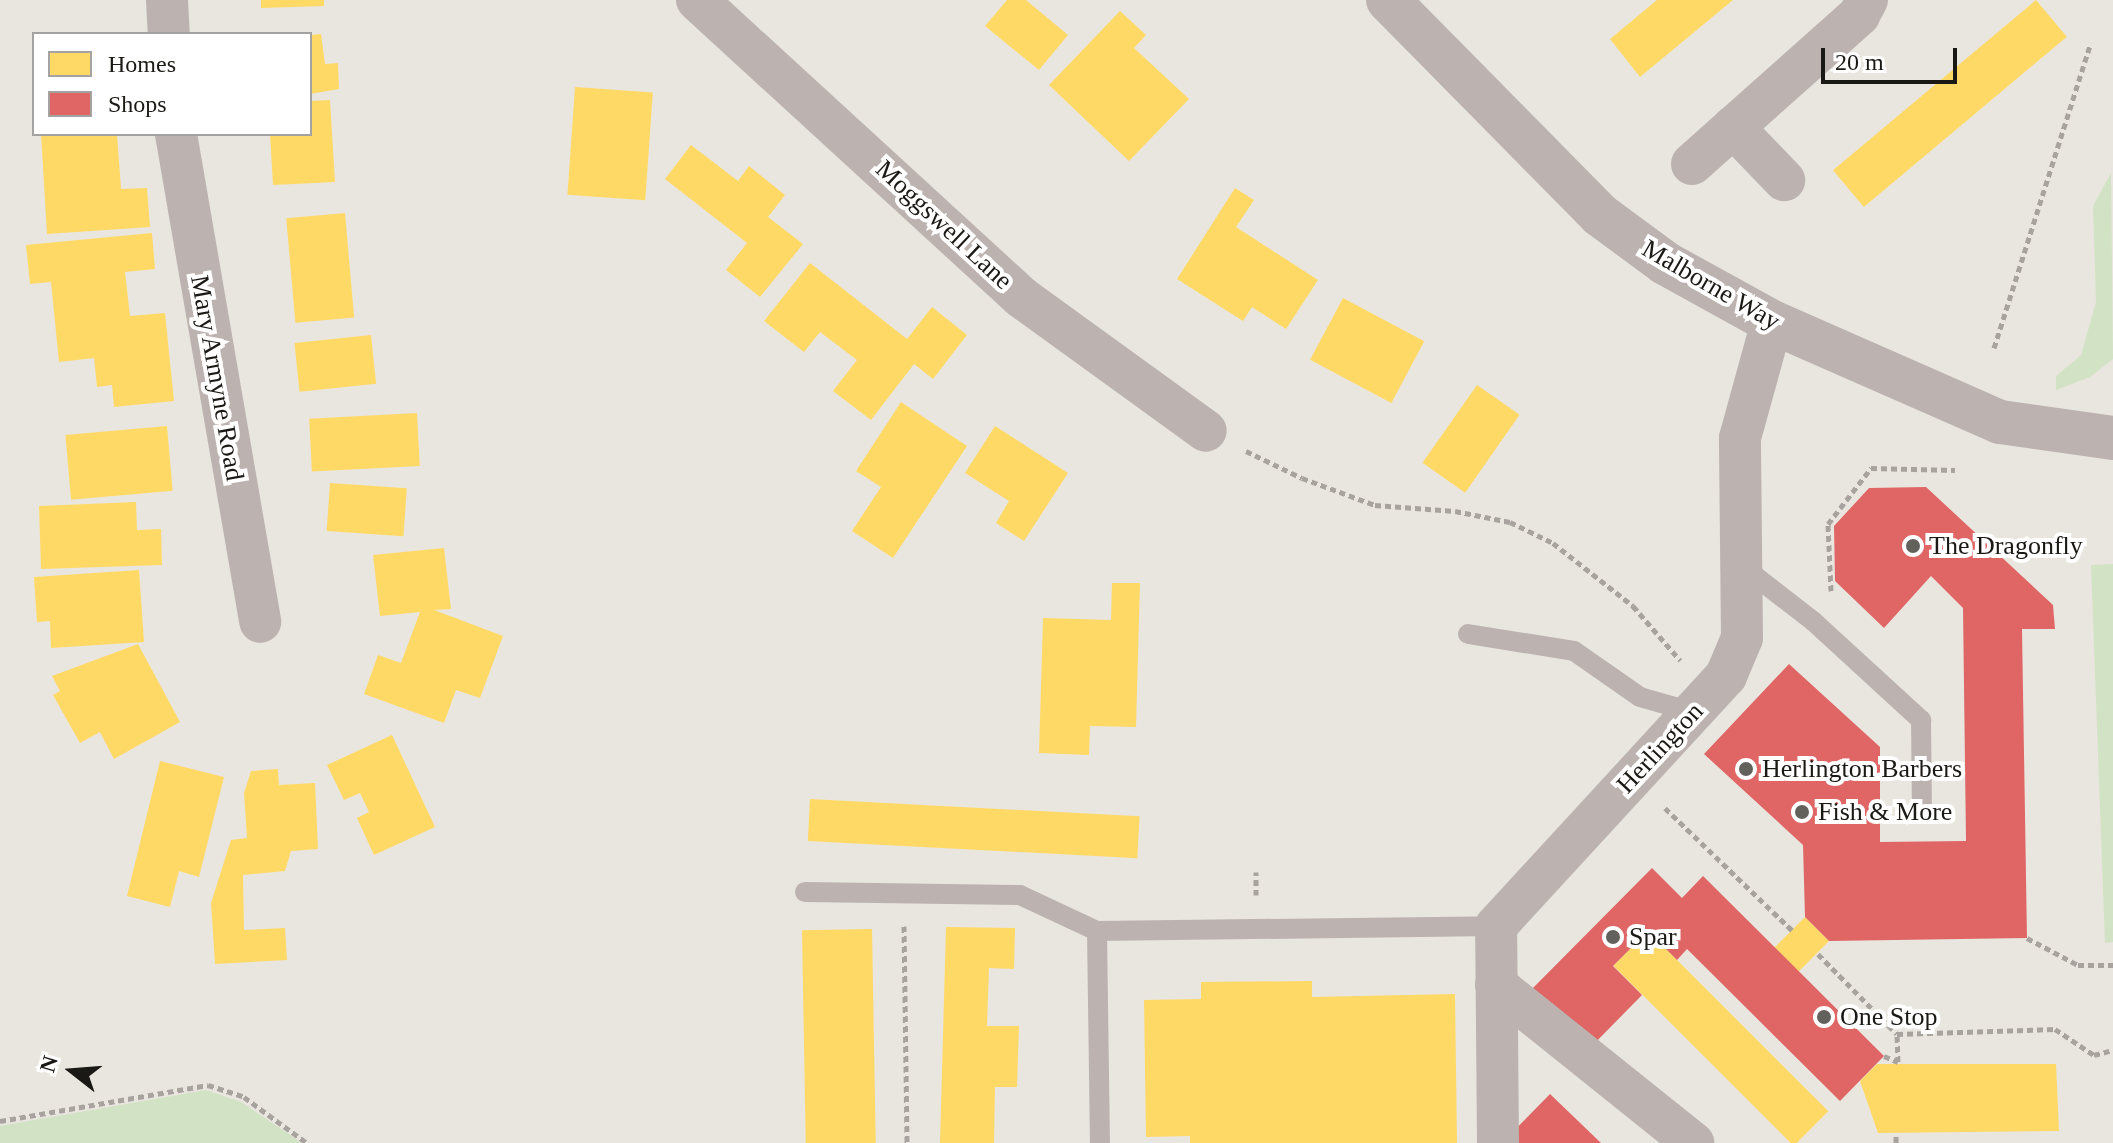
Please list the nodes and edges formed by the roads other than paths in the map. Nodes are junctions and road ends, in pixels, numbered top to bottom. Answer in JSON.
{"nodes":[{"id":1,"x":167,"y":0,"type":"edge"},
{"id":2,"x":697,"y":0,"type":"edge"},
{"id":3,"x":1388,"y":0,"type":"edge"},
{"id":4,"x":1867,"y":0,"type":"edge"},
{"id":5,"x":169,"y":32,"type":"edge"},
{"id":6,"x":1733,"y":127,"type":"junction"},
{"id":7,"x":176,"y":136,"type":"edge"},
{"id":8,"x":1692,"y":164,"type":"dead end"},
{"id":9,"x":1784,"y":180,"type":"dead end"},
{"id":10,"x":1772,"y":322,"type":"junction"},
{"id":11,"x":1206,"y":431,"type":"road end"},
{"id":12,"x":2113,"y":438,"type":"edge"},
{"id":13,"x":1742,"y":566,"type":"junction"},
{"id":14,"x":260,"y":622,"type":"dead end"},
{"id":15,"x":1468,"y":634,"type":"dead end"},
{"id":16,"x":1701,"y":703,"type":"junction"},
{"id":17,"x":1922,"y":810,"type":"dead end"},
{"id":18,"x":805,"y":892,"type":"dead end"},
{"id":19,"x":1496,"y":926,"type":"junction"},
{"id":20,"x":1097,"y":931,"type":"junction"},
{"id":21,"x":1496,"y":985,"type":"junction"},
{"id":22,"x":1100,"y":1143,"type":"edge"},
{"id":23,"x":1498,"y":1143,"type":"edge"},
{"id":24,"x":1693,"y":1143,"type":"edge"}],
"edges":[{"from":1,"to":5,"type":"street"},
{"from":2,"to":11,"type":"street","name":"Moggswell Lane"},
{"from":3,"to":10,"type":"street","name":"Malborne Way"},
{"from":4,"to":6,"type":"street"},
{"from":6,"to":8,"type":"street"},
{"from":6,"to":9,"type":"street"},
{"from":7,"to":14,"type":"street","name":"Mary Armyne Road"},
{"from":10,"to":12,"type":"street","name":"Malborne Way"},
{"from":10,"to":13,"type":"street","name":"Herlington"},
{"from":13,"to":16,"type":"street","name":"Herlington"},
{"from":13,"to":17,"type":"lane"},
{"from":15,"to":16,"type":"lane"},
{"from":16,"to":19,"type":"street","name":"Herlington"},
{"from":18,"to":20,"type":"lane"},
{"from":19,"to":20,"type":"lane"},
{"from":19,"to":21,"type":"street"},
{"from":20,"to":22,"type":"lane"},
{"from":21,"to":23,"type":"street"},
{"from":21,"to":24,"type":"street"}]}
